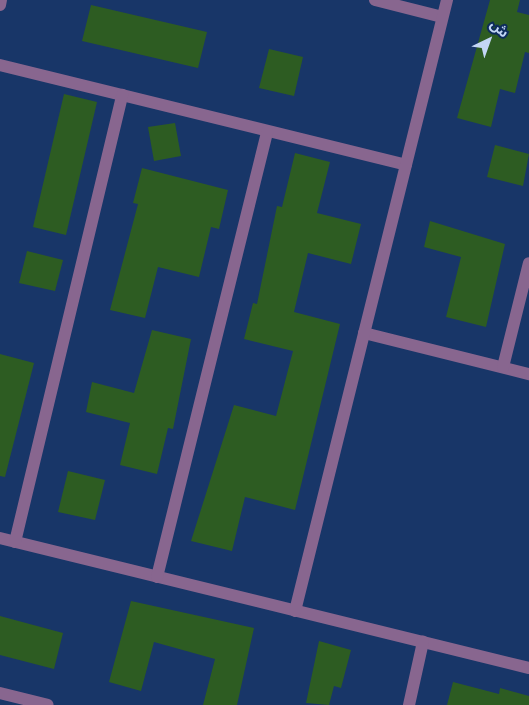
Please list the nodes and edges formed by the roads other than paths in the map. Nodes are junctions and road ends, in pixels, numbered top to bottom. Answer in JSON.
{"nodes":[{"id":1,"x":1,"y":0,"type":"edge"},
{"id":2,"x":375,"y":0,"type":"edge"},
{"id":3,"x":446,"y":0,"type":"edge"},
{"id":4,"x":0,"y":5,"type":"edge"},
{"id":5,"x":442,"y":17,"type":"junction"},
{"id":6,"x":0,"y":65,"type":"edge"},
{"id":7,"x":122,"y":95,"type":"junction"},
{"id":8,"x":267,"y":131,"type":"junction"},
{"id":9,"x":406,"y":165,"type":"junction"},
{"id":10,"x":529,"y":263,"type":"edge"},
{"id":11,"x":364,"y":333,"type":"junction"},
{"id":12,"x":503,"y":367,"type":"junction"},
{"id":13,"x":529,"y":374,"type":"edge"},
{"id":14,"x":0,"y":538,"type":"edge"},
{"id":15,"x":15,"y":542,"type":"junction"},
{"id":16,"x":157,"y":577,"type":"junction"},
{"id":17,"x":295,"y":611,"type":"junction"},
{"id":18,"x":423,"y":642,"type":"junction"},
{"id":19,"x":529,"y":668,"type":"edge"},
{"id":20,"x":0,"y":693,"type":"edge"},
{"id":21,"x":48,"y":705,"type":"edge"},
{"id":22,"x":409,"y":705,"type":"edge"}],
"edges":[{"from":1,"to":4,"type":"street"},
{"from":2,"to":5,"type":"street"},
{"from":3,"to":5,"type":"street"},
{"from":5,"to":9,"type":"street"},
{"from":6,"to":7,"type":"street"},
{"from":7,"to":8,"type":"street"},
{"from":7,"to":15,"type":"street"},
{"from":8,"to":9,"type":"street"},
{"from":8,"to":16,"type":"street"},
{"from":9,"to":11,"type":"street"},
{"from":10,"to":12,"type":"street"},
{"from":11,"to":12,"type":"street"},
{"from":11,"to":17,"type":"street"},
{"from":12,"to":13,"type":"street"},
{"from":14,"to":15,"type":"street"},
{"from":15,"to":16,"type":"street"},
{"from":16,"to":17,"type":"street"},
{"from":17,"to":18,"type":"street"},
{"from":18,"to":19,"type":"street"},
{"from":18,"to":22,"type":"street"},
{"from":20,"to":21,"type":"street"}]}
